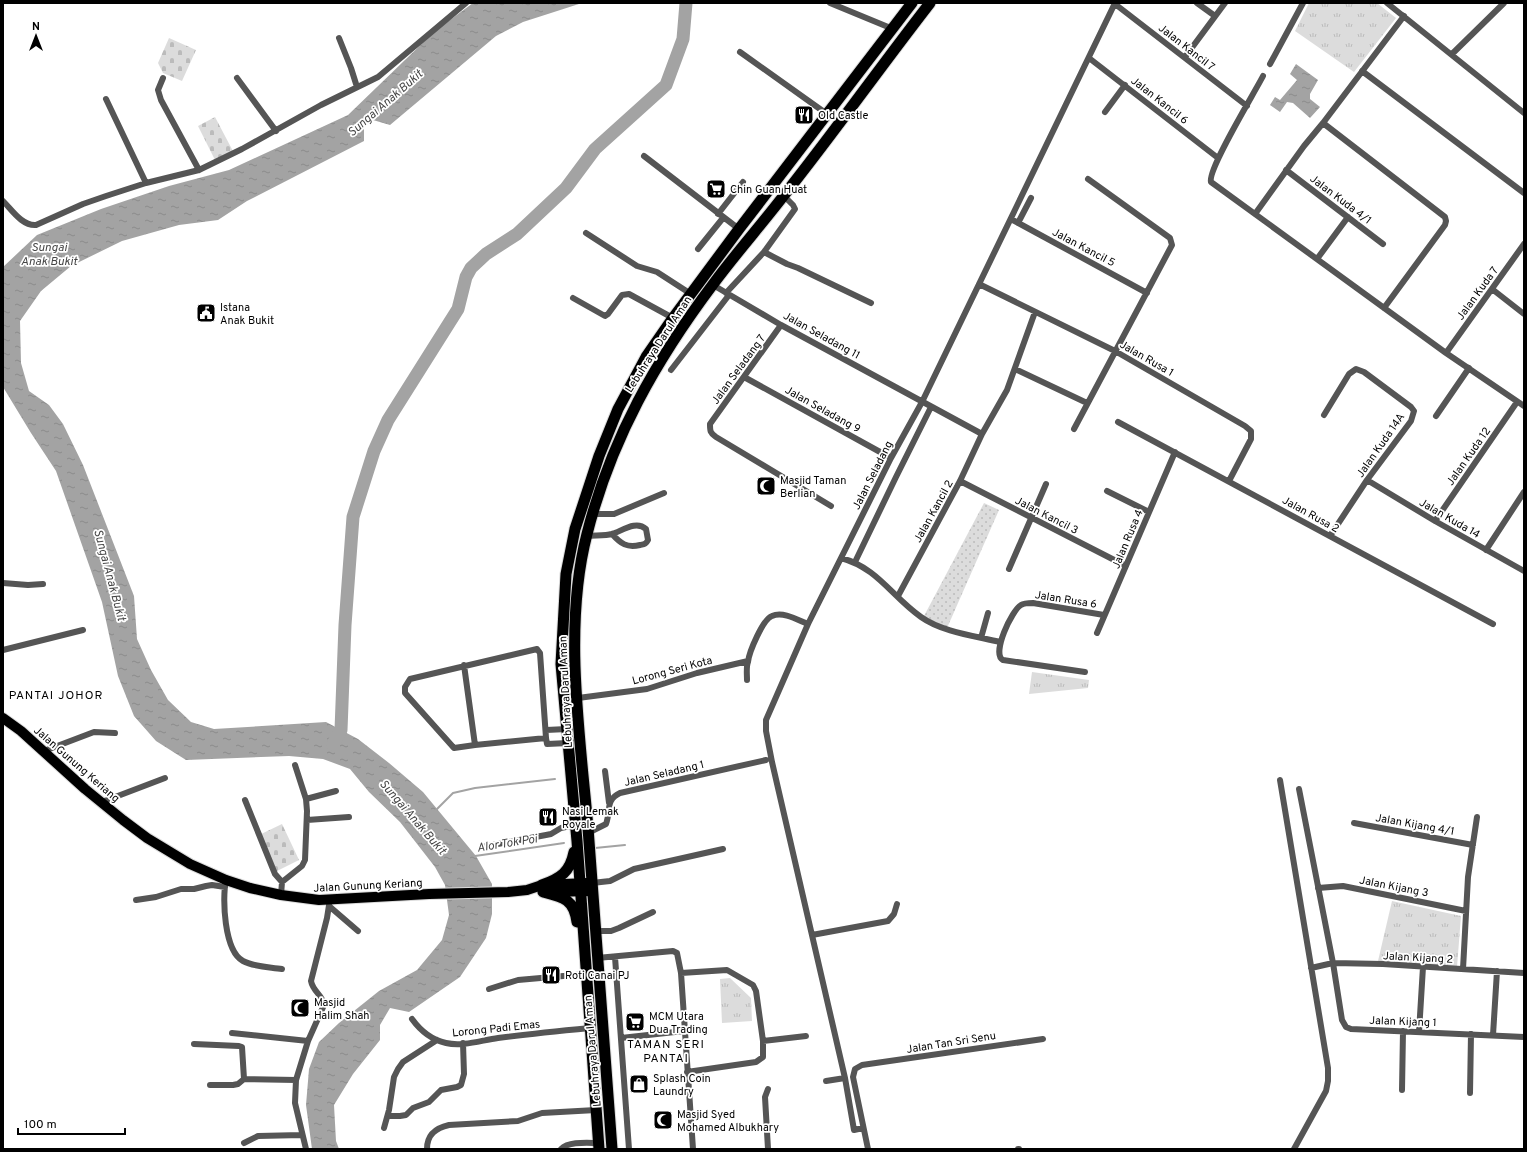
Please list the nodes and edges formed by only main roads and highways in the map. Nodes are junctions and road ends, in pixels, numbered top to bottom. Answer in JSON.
{"nodes":[{"id":1,"x":912,"y":3,"type":"edge"},
{"id":2,"x":930,"y":3,"type":"edge"},
{"id":3,"x":3,"y":718,"type":"edge"},
{"id":4,"x":577,"y":841,"type":"junction"},
{"id":5,"x":580,"y":887,"type":"junction"},
{"id":6,"x":592,"y":887,"type":"junction"},
{"id":7,"x":543,"y":889,"type":"junction"},
{"id":8,"x":583,"y":942,"type":"junction"},
{"id":9,"x":599,"y":1146,"type":"edge"},
{"id":10,"x":612,"y":1149,"type":"edge"}],
"edges":[{"from":1,"to":4,"type":"highway","name":"Lebuhraya Darul Aman"},
{"from":2,"to":6,"type":"highway","name":"Lebuhraya Darul Aman"},
{"from":3,"to":7,"type":"main road","name":"Jalan Gunung Keriang"},
{"from":4,"to":5,"type":"highway","name":"Lebuhraya Darul Aman"},
{"from":4,"to":7,"type":"highway"},
{"from":5,"to":6,"type":"main road","name":"Jalan Gunung Keriang"},
{"from":5,"to":7,"type":"main road","name":"Jalan Gunung Keriang"},
{"from":5,"to":8,"type":"highway","name":"Lebuhraya Darul Aman"},
{"from":6,"to":10,"type":"highway","name":"Lebuhraya Darul Aman"},
{"from":7,"to":8,"type":"highway"},
{"from":8,"to":9,"type":"highway","name":"Lebuhraya Darul Aman"}]}
